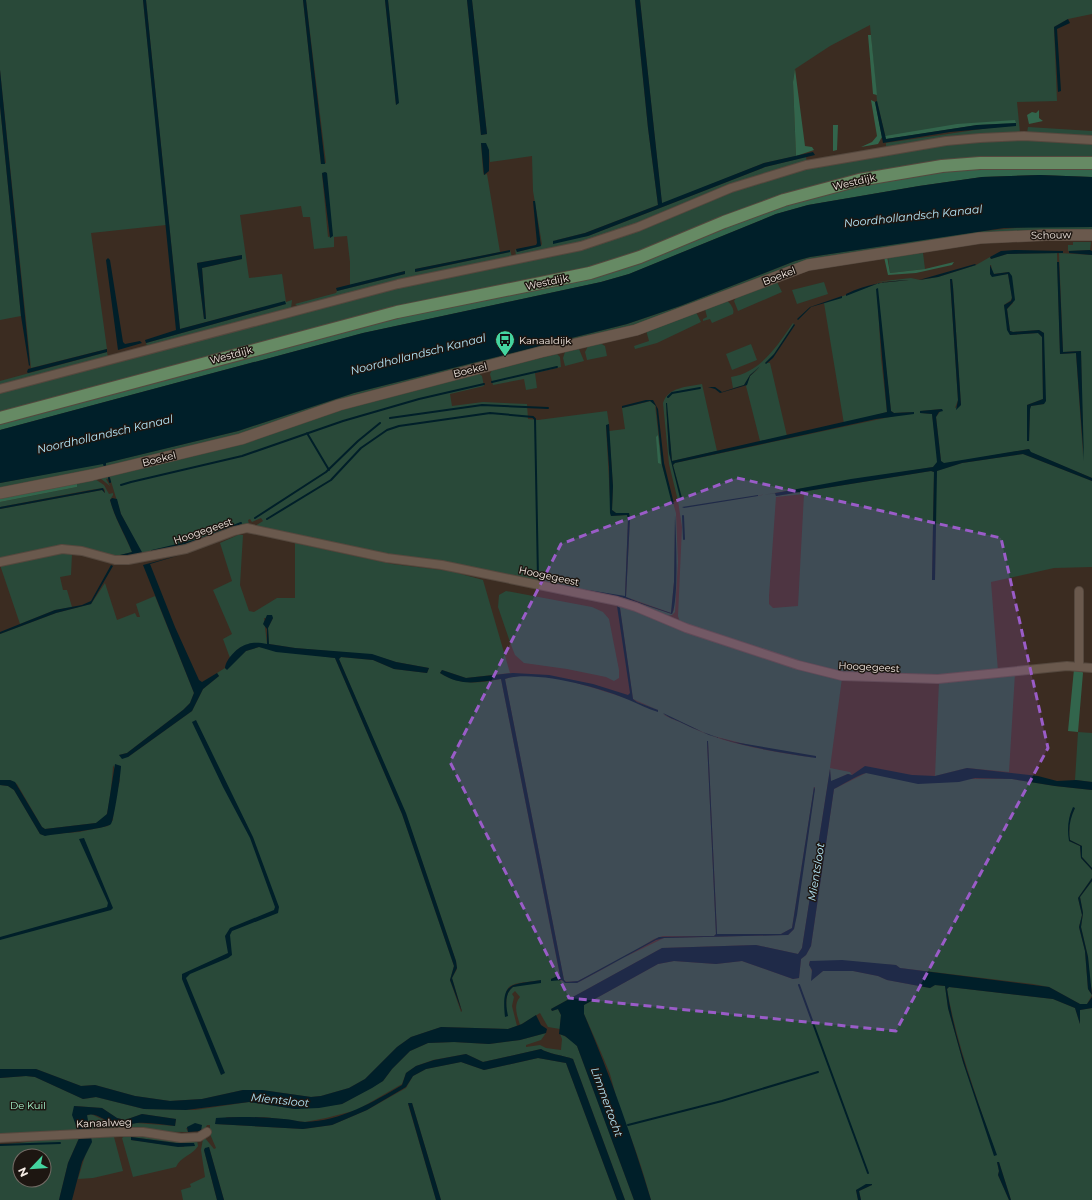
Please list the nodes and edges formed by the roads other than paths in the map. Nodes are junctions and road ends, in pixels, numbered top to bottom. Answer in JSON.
{"nodes":[{"id":1,"x":1092,"y":140,"type":"edge"},
{"id":2,"x":1092,"y":163,"type":"edge"},
{"id":3,"x":1092,"y":235,"type":"edge"},
{"id":4,"x":1009,"y":238,"type":"joint"},
{"id":5,"x":0,"y":389,"type":"edge"},
{"id":6,"x":0,"y":418,"type":"edge"},
{"id":7,"x":0,"y":493,"type":"edge"},
{"id":8,"x":0,"y":562,"type":"edge"},
{"id":9,"x":1079,"y":592,"type":"dead end"},
{"id":10,"x":1079,"y":666,"type":"junction"},
{"id":11,"x":1092,"y":668,"type":"edge"},
{"id":12,"x":207,"y":1132,"type":"dead end"},
{"id":13,"x":0,"y":1138,"type":"edge"}],
"edges":[{"from":1,"to":5,"type":"street"},
{"from":2,"to":6,"type":"main road","name":"Westdijk"},
{"from":3,"to":4,"type":"street","name":"Schouw"},
{"from":4,"to":7,"type":"street","name":"Boekel"},
{"from":8,"to":10,"type":"street","name":"Hoogegeest"},
{"from":9,"to":10,"type":"street"},
{"from":10,"to":11,"type":"street","name":"Hoogegeest"},
{"from":12,"to":13,"type":"street","name":"Kanaalweg"}]}
